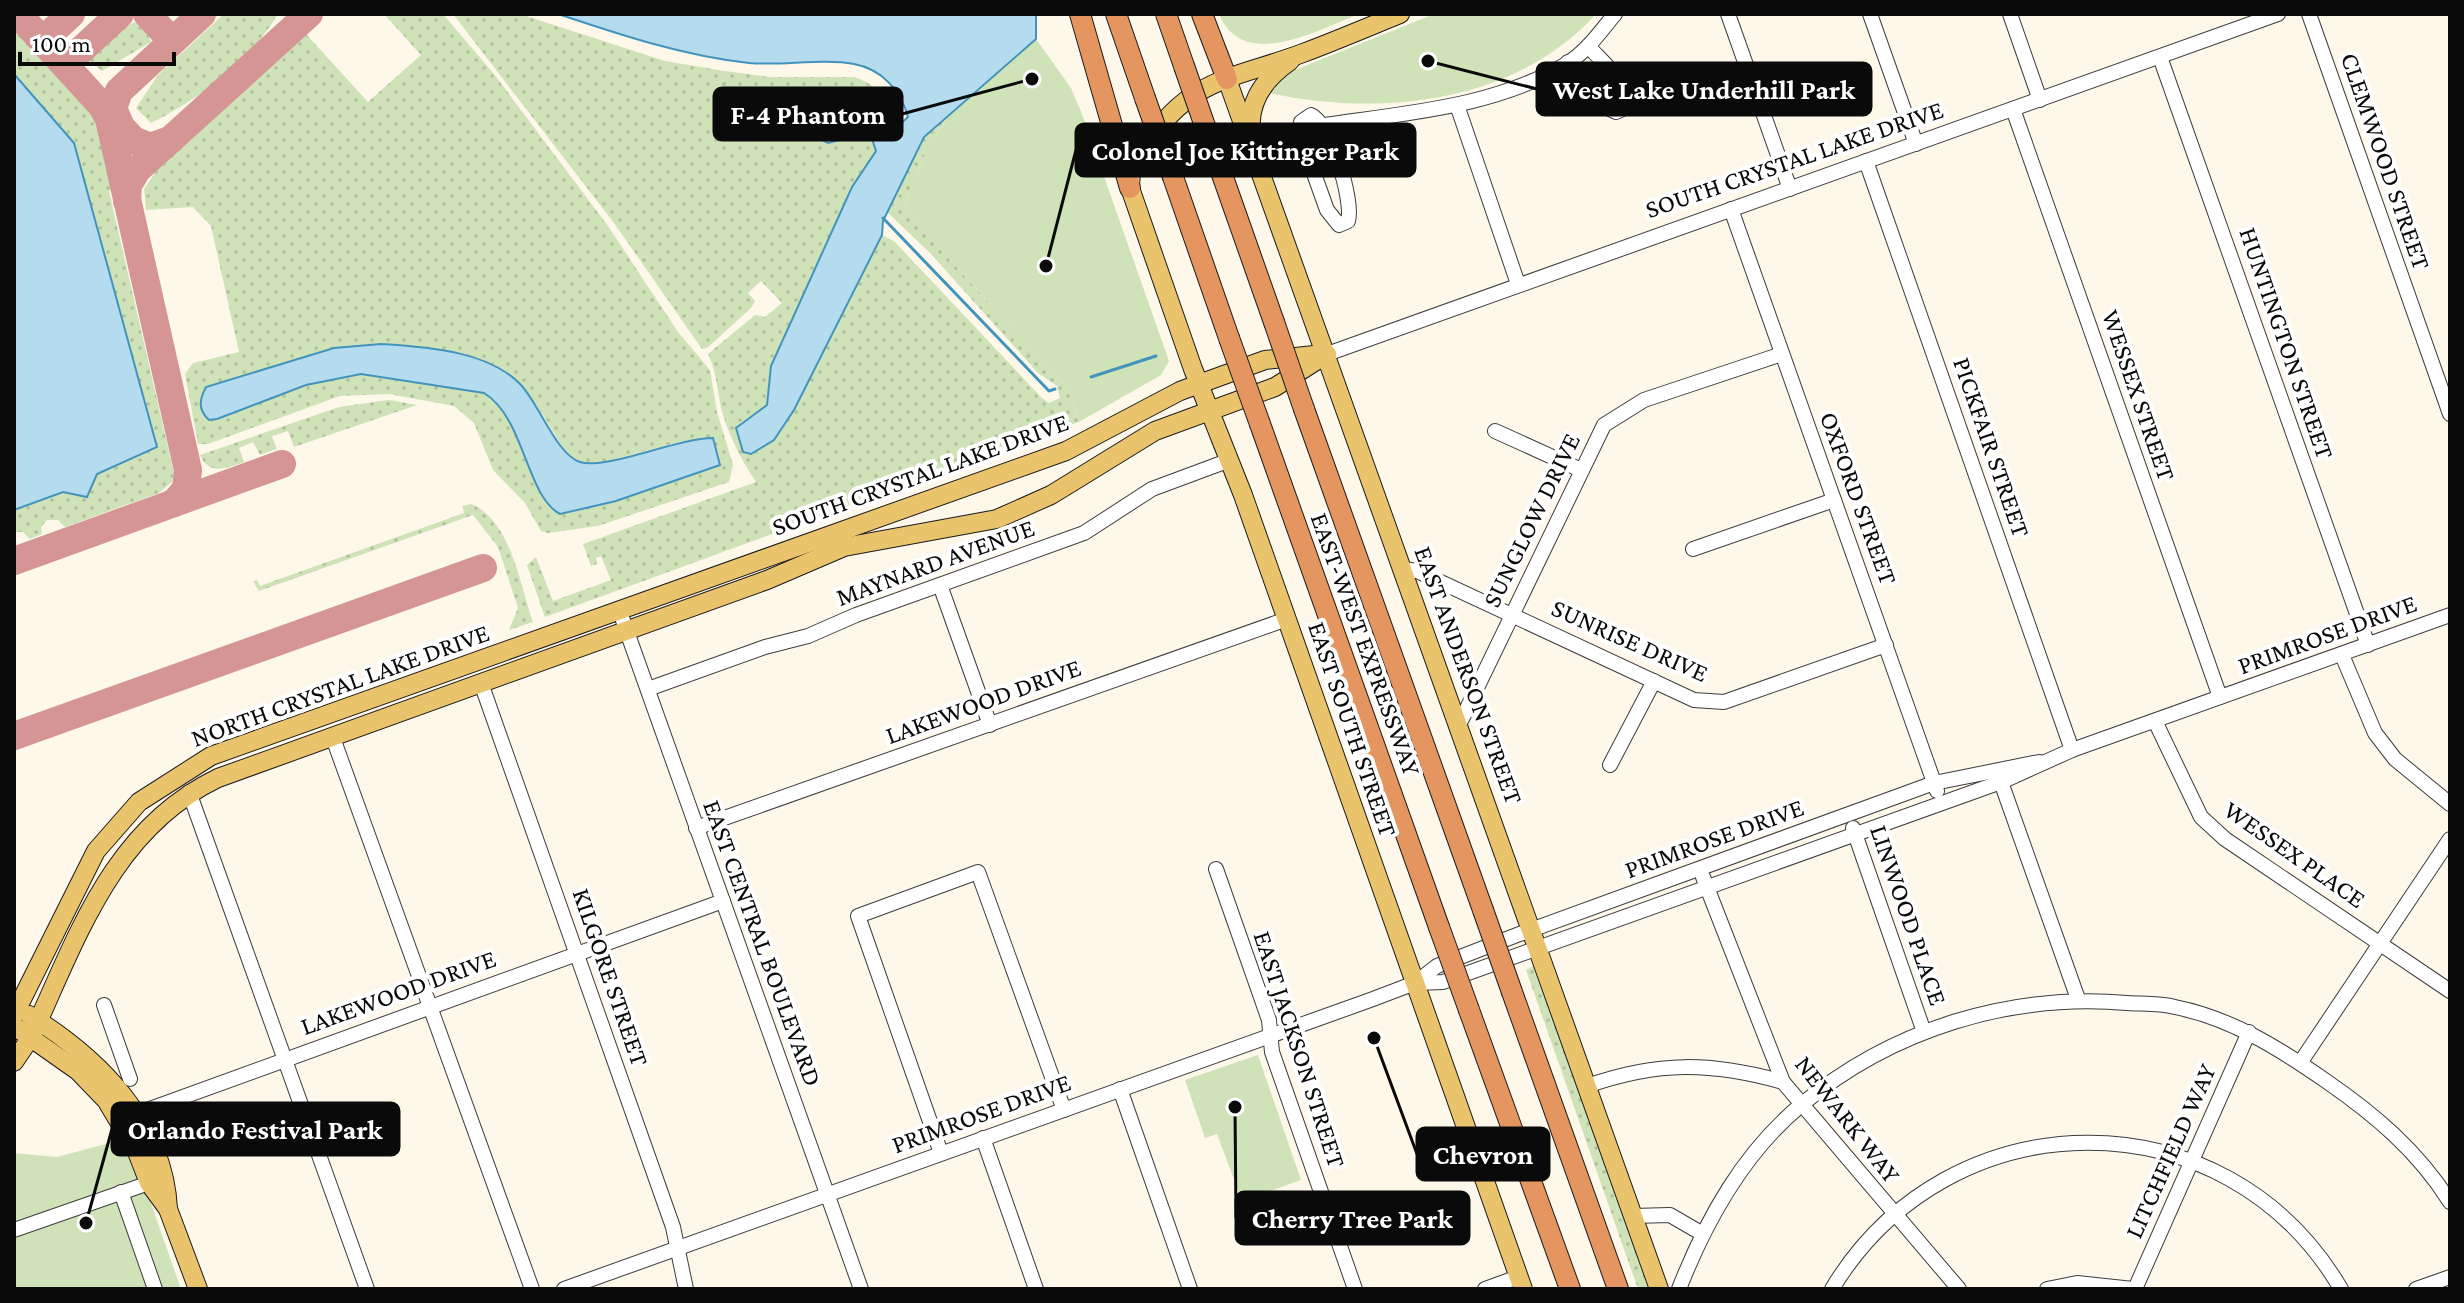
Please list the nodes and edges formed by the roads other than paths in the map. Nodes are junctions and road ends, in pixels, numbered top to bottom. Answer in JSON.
{"nodes":[{"id":1,"x":1080,"y":14,"type":"edge"},
{"id":2,"x":1116,"y":14,"type":"edge"},
{"id":3,"x":1166,"y":14,"type":"edge"},
{"id":4,"x":1202,"y":14,"type":"edge"},
{"id":5,"x":1400,"y":14,"type":"edge"},
{"id":6,"x":1615,"y":14,"type":"edge"},
{"id":7,"x":1728,"y":14,"type":"edge"},
{"id":8,"x":1870,"y":14,"type":"edge"},
{"id":9,"x":2010,"y":14,"type":"edge"},
{"id":10,"x":2278,"y":14,"type":"edge"},
{"id":11,"x":2309,"y":14,"type":"edge"},
{"id":12,"x":1588,"y":46,"type":"junction"},
{"id":13,"x":1299,"y":55,"type":"junction"},
{"id":14,"x":2160,"y":57,"type":"junction"},
{"id":15,"x":1568,"y":62,"type":"junction"},
{"id":16,"x":1227,"y":79,"type":"junction"},
{"id":17,"x":2040,"y":100,"type":"junction"},
{"id":18,"x":1457,"y":105,"type":"junction"},
{"id":19,"x":2013,"y":109,"type":"junction"},
{"id":20,"x":1324,"y":125,"type":"junction"},
{"id":21,"x":1916,"y":144,"type":"junction"},
{"id":22,"x":1253,"y":145,"type":"junction"},
{"id":23,"x":1866,"y":161,"type":"junction"},
{"id":24,"x":1130,"y":188,"type":"junction"},
{"id":25,"x":1790,"y":189,"type":"junction"},
{"id":26,"x":1731,"y":209,"type":"junction"},
{"id":27,"x":1518,"y":284,"type":"junction"},
{"id":28,"x":1327,"y":354,"type":"junction"},
{"id":29,"x":1782,"y":354,"type":"junction"},
{"id":30,"x":1199,"y":384,"type":"junction"},
{"id":31,"x":1211,"y":410,"type":"junction"},
{"id":32,"x":2450,"y":414,"type":"edge"},
{"id":33,"x":1495,"y":431,"type":"dead end"},
{"id":34,"x":1230,"y":460,"type":"junction"},
{"id":35,"x":1581,"y":470,"type":"junction"},
{"id":36,"x":1834,"y":500,"type":"junction"},
{"id":37,"x":1693,"y":549,"type":"dead end"},
{"id":38,"x":1404,"y":569,"type":"junction"},
{"id":39,"x":940,"y":585,"type":"junction"},
{"id":40,"x":620,"y":612,"type":"junction"},
{"id":41,"x":1512,"y":613,"type":"junction"},
{"id":42,"x":2450,"y":615,"type":"edge"},
{"id":43,"x":1287,"y":619,"type":"junction"},
{"id":44,"x":627,"y":631,"type":"junction"},
{"id":45,"x":1886,"y":645,"type":"junction"},
{"id":46,"x":2368,"y":645,"type":"junction"},
{"id":47,"x":2342,"y":655,"type":"junction"},
{"id":48,"x":1654,"y":681,"type":"junction"},
{"id":49,"x":481,"y":683,"type":"junction"},
{"id":50,"x":648,"y":689,"type":"junction"},
{"id":51,"x":2220,"y":697,"type":"junction"},
{"id":52,"x":2155,"y":721,"type":"junction"},
{"id":53,"x":990,"y":725,"type":"junction"},
{"id":54,"x":1459,"y":725,"type":"junction"},
{"id":55,"x":333,"y":738,"type":"junction"},
{"id":56,"x":2072,"y":750,"type":"junction"},
{"id":57,"x":2039,"y":762,"type":"junction"},
{"id":58,"x":1610,"y":765,"type":"dead end"},
{"id":59,"x":2001,"y":782,"type":"junction"},
{"id":60,"x":1934,"y":783,"type":"junction"},
{"id":61,"x":189,"y":792,"type":"junction"},
{"id":62,"x":1941,"y":803,"type":"junction"},
{"id":63,"x":2450,"y":804,"type":"edge"},
{"id":64,"x":1849,"y":815,"type":"junction"},
{"id":65,"x":696,"y":828,"type":"junction"},
{"id":66,"x":1855,"y":833,"type":"junction"},
{"id":67,"x":2450,"y":839,"type":"edge"},
{"id":68,"x":1700,"y":868,"type":"junction"},
{"id":69,"x":1216,"y":869,"type":"dead end"},
{"id":70,"x":1706,"y":886,"type":"junction"},
{"id":71,"x":723,"y":901,"type":"junction"},
{"id":72,"x":1534,"y":938,"type":"junction"},
{"id":73,"x":2382,"y":943,"type":"junction"},
{"id":74,"x":577,"y":952,"type":"junction"},
{"id":75,"x":1415,"y":983,"type":"junction"},
{"id":76,"x":2450,"y":991,"type":"edge"},
{"id":77,"x":2078,"y":999,"type":"junction"},
{"id":78,"x":104,"y":1005,"type":"dead end"},
{"id":79,"x":430,"y":1006,"type":"junction"},
{"id":80,"x":15,"y":1016,"type":"edge"},
{"id":81,"x":35,"y":1029,"type":"junction"},
{"id":82,"x":1924,"y":1032,"type":"junction"},
{"id":83,"x":2249,"y":1032,"type":"junction"},
{"id":84,"x":1270,"y":1035,"type":"junction"},
{"id":85,"x":286,"y":1059,"type":"junction"},
{"id":86,"x":14,"y":1062,"type":"edge"},
{"id":87,"x":125,"y":1062,"type":"junction"},
{"id":88,"x":2300,"y":1063,"type":"junction"},
{"id":89,"x":109,"y":1077,"type":"junction"},
{"id":90,"x":130,"y":1079,"type":"dead end"},
{"id":91,"x":1783,"y":1082,"type":"junction"},
{"id":92,"x":1587,"y":1086,"type":"junction"},
{"id":93,"x":1120,"y":1089,"type":"junction"},
{"id":94,"x":1801,"y":1105,"type":"junction"},
{"id":95,"x":1064,"y":1110,"type":"junction"},
{"id":96,"x":136,"y":1114,"type":"junction"},
{"id":97,"x":983,"y":1138,"type":"junction"},
{"id":98,"x":941,"y":1153,"type":"junction"},
{"id":99,"x":2192,"y":1161,"type":"junction"},
{"id":100,"x":149,"y":1183,"type":"junction"},
{"id":101,"x":121,"y":1192,"type":"junction"},
{"id":102,"x":826,"y":1194,"type":"junction"},
{"id":103,"x":2450,"y":1202,"type":"edge"},
{"id":104,"x":168,"y":1209,"type":"junction"},
{"id":105,"x":1893,"y":1214,"type":"junction"},
{"id":106,"x":1633,"y":1216,"type":"junction"},
{"id":107,"x":14,"y":1230,"type":"edge"},
{"id":108,"x":1701,"y":1233,"type":"junction"},
{"id":109,"x":676,"y":1248,"type":"junction"},
{"id":110,"x":2450,"y":1277,"type":"edge"},
{"id":111,"x":1520,"y":1283,"type":"edge"},
{"id":112,"x":155,"y":1289,"type":"edge"},
{"id":113,"x":198,"y":1289,"type":"edge"},
{"id":114,"x":367,"y":1289,"type":"edge"},
{"id":115,"x":532,"y":1289,"type":"edge"},
{"id":116,"x":564,"y":1289,"type":"edge"},
{"id":117,"x":686,"y":1289,"type":"edge"},
{"id":118,"x":861,"y":1289,"type":"edge"},
{"id":119,"x":1036,"y":1289,"type":"edge"},
{"id":120,"x":1190,"y":1289,"type":"edge"},
{"id":121,"x":1355,"y":1289,"type":"edge"},
{"id":122,"x":1485,"y":1289,"type":"edge"},
{"id":123,"x":1570,"y":1289,"type":"edge"},
{"id":124,"x":1618,"y":1289,"type":"edge"},
{"id":125,"x":1659,"y":1289,"type":"edge"},
{"id":126,"x":1679,"y":1289,"type":"edge"},
{"id":127,"x":1832,"y":1289,"type":"edge"},
{"id":128,"x":1959,"y":1289,"type":"edge"},
{"id":129,"x":2047,"y":1289,"type":"edge"},
{"id":130,"x":2134,"y":1289,"type":"edge"},
{"id":131,"x":2341,"y":1289,"type":"edge"},
{"id":132,"x":2416,"y":1289,"type":"edge"}],
"edges":[{"from":1,"to":24,"type":"highway"},
{"from":2,"to":123,"type":"highway","name":"EAST-WEST EXPRESSWAY","bridge":true},
{"from":3,"to":124,"type":"highway","name":"EAST-WEST EXPRESSWAY","bridge":true},
{"from":4,"to":16,"type":"highway"},
{"from":5,"to":13,"type":"main road"},
{"from":6,"to":12,"type":"street"},
{"from":7,"to":25,"type":"street"},
{"from":8,"to":21,"type":"street"},
{"from":9,"to":17,"type":"street"},
{"from":10,"to":14,"type":"street","name":"SOUTH CRYSTAL LAKE DRIVE"},
{"from":11,"to":32,"type":"street","name":"CLEMWOOD STREET"},
{"from":12,"to":15,"type":"street"},
{"from":12,"to":15,"type":"street"},
{"from":13,"to":16,"type":"main road"},
{"from":13,"to":22,"type":"main road"},
{"from":14,"to":17,"type":"street","name":"SOUTH CRYSTAL LAKE DRIVE"},
{"from":14,"to":46,"type":"street","name":"HUNTINGTON STREET"},
{"from":15,"to":18,"type":"street"},
{"from":16,"to":22,"type":"main road","name":"EAST ANDERSON STREET"},
{"from":16,"to":24,"type":"main road"},
{"from":17,"to":19,"type":"street","name":"SOUTH CRYSTAL LAKE DRIVE"},
{"from":18,"to":20,"type":"street"},
{"from":18,"to":27,"type":"street"},
{"from":19,"to":21,"type":"street","name":"SOUTH CRYSTAL LAKE DRIVE"},
{"from":19,"to":51,"type":"street","name":"WESSEX STREET"},
{"from":20,"to":20,"type":"street"},
{"from":21,"to":23,"type":"street","name":"SOUTH CRYSTAL LAKE DRIVE"},
{"from":22,"to":28,"type":"main road","name":"EAST ANDERSON STREET"},
{"from":23,"to":25,"type":"street","name":"SOUTH CRYSTAL LAKE DRIVE"},
{"from":23,"to":56,"type":"street","name":"PICKFAIR STREET"},
{"from":24,"to":30,"type":"main road","name":"EAST SOUTH STREET"},
{"from":25,"to":26,"type":"street","name":"SOUTH CRYSTAL LAKE DRIVE"},
{"from":26,"to":27,"type":"street","name":"SOUTH CRYSTAL LAKE DRIVE"},
{"from":26,"to":29,"type":"street","name":"OXFORD STREET"},
{"from":27,"to":28,"type":"street","name":"SOUTH CRYSTAL LAKE DRIVE"},
{"from":28,"to":30,"type":"main road","name":"SOUTH CRYSTAL LAKE DRIVE"},
{"from":28,"to":31,"type":"main road","name":"SOUTH CRYSTAL LAKE DRIVE"},
{"from":28,"to":38,"type":"main road","name":"EAST ANDERSON STREET"},
{"from":29,"to":35,"type":"street","name":"SUNGLOW DRIVE"},
{"from":29,"to":36,"type":"street","name":"OXFORD STREET"},
{"from":30,"to":31,"type":"main road","name":"EAST SOUTH STREET"},
{"from":30,"to":40,"type":"main road","name":"SOUTH CRYSTAL LAKE DRIVE"},
{"from":31,"to":34,"type":"main road","name":"EAST SOUTH STREET"},
{"from":31,"to":44,"type":"main road","name":"SOUTH CRYSTAL LAKE DRIVE"},
{"from":33,"to":35,"type":"street"},
{"from":34,"to":39,"type":"street","name":"MAYNARD AVENUE"},
{"from":34,"to":43,"type":"main road","name":"EAST SOUTH STREET"},
{"from":35,"to":41,"type":"street","name":"SUNGLOW DRIVE"},
{"from":36,"to":37,"type":"street"},
{"from":36,"to":45,"type":"street","name":"OXFORD STREET"},
{"from":38,"to":41,"type":"street","name":"SUNRISE DRIVE"},
{"from":38,"to":54,"type":"main road","name":"EAST ANDERSON STREET"},
{"from":39,"to":50,"type":"street","name":"MAYNARD AVENUE"},
{"from":39,"to":53,"type":"street"},
{"from":40,"to":44,"type":"street","name":"EAST CENTRAL BOULEVARD"},
{"from":40,"to":80,"type":"main road","name":"NORTH CRYSTAL LAKE DRIVE"},
{"from":41,"to":48,"type":"street","name":"SUNRISE DRIVE"},
{"from":41,"to":54,"type":"street","name":"SUNGLOW DRIVE"},
{"from":42,"to":46,"type":"street","name":"PRIMROSE DRIVE"},
{"from":43,"to":53,"type":"street","name":"LAKEWOOD DRIVE"},
{"from":43,"to":75,"type":"main road","name":"EAST SOUTH STREET"},
{"from":44,"to":49,"type":"main road","name":"NORTH CRYSTAL LAKE DRIVE"},
{"from":44,"to":50,"type":"street","name":"EAST CENTRAL BOULEVARD"},
{"from":45,"to":48,"type":"street","name":"SUNRISE DRIVE"},
{"from":45,"to":60,"type":"street","name":"OXFORD STREET"},
{"from":46,"to":47,"type":"street","name":"PRIMROSE DRIVE"},
{"from":47,"to":51,"type":"street","name":"PRIMROSE DRIVE"},
{"from":47,"to":63,"type":"street"},
{"from":48,"to":58,"type":"street"},
{"from":49,"to":55,"type":"main road","name":"NORTH CRYSTAL LAKE DRIVE"},
{"from":49,"to":74,"type":"street","name":"KILGORE STREET"},
{"from":50,"to":65,"type":"street","name":"EAST CENTRAL BOULEVARD"},
{"from":51,"to":52,"type":"street","name":"PRIMROSE DRIVE"},
{"from":52,"to":56,"type":"street","name":"PRIMROSE DRIVE"},
{"from":52,"to":73,"type":"street","name":"WESSEX PLACE"},
{"from":53,"to":65,"type":"street","name":"LAKEWOOD DRIVE"},
{"from":54,"to":72,"type":"main road","name":"EAST ANDERSON STREET"},
{"from":55,"to":61,"type":"main road","name":"NORTH CRYSTAL LAKE DRIVE"},
{"from":55,"to":79,"type":"street"},
{"from":56,"to":57,"type":"street","name":"PRIMROSE DRIVE"},
{"from":57,"to":59,"type":"street","name":"PRIMROSE DRIVE"},
{"from":57,"to":60,"type":"street","name":"PRIMROSE DRIVE"},
{"from":59,"to":62,"type":"street","name":"PRIMROSE DRIVE"},
{"from":59,"to":77,"type":"street"},
{"from":60,"to":62,"type":"street","name":"OXFORD STREET"},
{"from":60,"to":64,"type":"street","name":"PRIMROSE DRIVE"},
{"from":61,"to":81,"type":"main road","name":"NORTH CRYSTAL LAKE DRIVE"},
{"from":61,"to":85,"type":"street"},
{"from":62,"to":66,"type":"street","name":"PRIMROSE DRIVE"},
{"from":64,"to":66,"type":"street","name":"LINWOOD PLACE"},
{"from":64,"to":68,"type":"street","name":"PRIMROSE DRIVE"},
{"from":65,"to":71,"type":"street","name":"EAST CENTRAL BOULEVARD"},
{"from":66,"to":70,"type":"street","name":"PRIMROSE DRIVE"},
{"from":66,"to":82,"type":"street","name":"LINWOOD PLACE"},
{"from":67,"to":73,"type":"street"},
{"from":68,"to":70,"type":"street","name":"NEWARK WAY"},
{"from":68,"to":72,"type":"street","name":"PRIMROSE DRIVE"},
{"from":69,"to":84,"type":"street","name":"EAST JACKSON STREET"},
{"from":70,"to":72,"type":"street","name":"PRIMROSE DRIVE"},
{"from":70,"to":91,"type":"street","name":"NEWARK WAY"},
{"from":71,"to":74,"type":"street","name":"LAKEWOOD DRIVE"},
{"from":71,"to":102,"type":"street","name":"EAST CENTRAL BOULEVARD"},
{"from":72,"to":75,"type":"street","name":"PRIMROSE DRIVE"},
{"from":72,"to":92,"type":"main road","name":"EAST ANDERSON STREET"},
{"from":73,"to":76,"type":"street","name":"WESSEX PLACE"},
{"from":73,"to":88,"type":"street"},
{"from":74,"to":79,"type":"street","name":"LAKEWOOD DRIVE"},
{"from":74,"to":109,"type":"street","name":"KILGORE STREET"},
{"from":75,"to":84,"type":"street","name":"PRIMROSE DRIVE"},
{"from":75,"to":111,"type":"main road","name":"EAST SOUTH STREET"},
{"from":77,"to":82,"type":"street"},
{"from":77,"to":83,"type":"street"},
{"from":78,"to":87,"type":"street"},
{"from":79,"to":85,"type":"street","name":"LAKEWOOD DRIVE"},
{"from":79,"to":115,"type":"street"},
{"from":80,"to":81,"type":"main road"},
{"from":81,"to":86,"type":"main road","name":"NORTH CRYSTAL LAKE DRIVE"},
{"from":81,"to":89,"type":"main road"},
{"from":81,"to":100,"type":"main road"},
{"from":82,"to":94,"type":"street"},
{"from":83,"to":88,"type":"street"},
{"from":83,"to":99,"type":"street","name":"LITCHFIELD WAY"},
{"from":84,"to":93,"type":"street","name":"PRIMROSE DRIVE"},
{"from":84,"to":121,"type":"street","name":"EAST JACKSON STREET"},
{"from":85,"to":96,"type":"street","name":"LAKEWOOD DRIVE"},
{"from":85,"to":114,"type":"street"},
{"from":87,"to":89,"type":"street"},
{"from":87,"to":90,"type":"street"},
{"from":88,"to":103,"type":"street"},
{"from":89,"to":96,"type":"main road"},
{"from":91,"to":92,"type":"street"},
{"from":91,"to":94,"type":"street","name":"NEWARK WAY"},
{"from":92,"to":106,"type":"main road","name":"EAST ANDERSON STREET"},
{"from":93,"to":95,"type":"street","name":"PRIMROSE DRIVE"},
{"from":93,"to":120,"type":"street"},
{"from":94,"to":105,"type":"street","name":"NEWARK WAY"},
{"from":94,"to":108,"type":"street"},
{"from":95,"to":97,"type":"street","name":"PRIMROSE DRIVE"},
{"from":95,"to":98,"type":"street"},
{"from":96,"to":104,"type":"main road"},
{"from":97,"to":98,"type":"street","name":"PRIMROSE DRIVE"},
{"from":97,"to":119,"type":"street"},
{"from":98,"to":102,"type":"street","name":"PRIMROSE DRIVE"},
{"from":99,"to":105,"type":"street"},
{"from":99,"to":130,"type":"street","name":"LITCHFIELD WAY"},
{"from":99,"to":131,"type":"street"},
{"from":100,"to":101,"type":"street"},
{"from":100,"to":104,"type":"main road"},
{"from":101,"to":107,"type":"street"},
{"from":101,"to":112,"type":"street"},
{"from":102,"to":109,"type":"street","name":"PRIMROSE DRIVE"},
{"from":102,"to":118,"type":"street","name":"EAST CENTRAL BOULEVARD"},
{"from":104,"to":113,"type":"main road"},
{"from":105,"to":127,"type":"street"},
{"from":105,"to":128,"type":"street","name":"NEWARK WAY"},
{"from":106,"to":108,"type":"street"},
{"from":106,"to":125,"type":"main road","name":"EAST ANDERSON STREET"},
{"from":108,"to":126,"type":"street"},
{"from":109,"to":116,"type":"street","name":"PRIMROSE DRIVE"},
{"from":109,"to":117,"type":"street","name":"KILGORE STREET"},
{"from":110,"to":132,"type":"street"},
{"from":111,"to":122,"type":"street"},
{"from":129,"to":130,"type":"street"}]}
